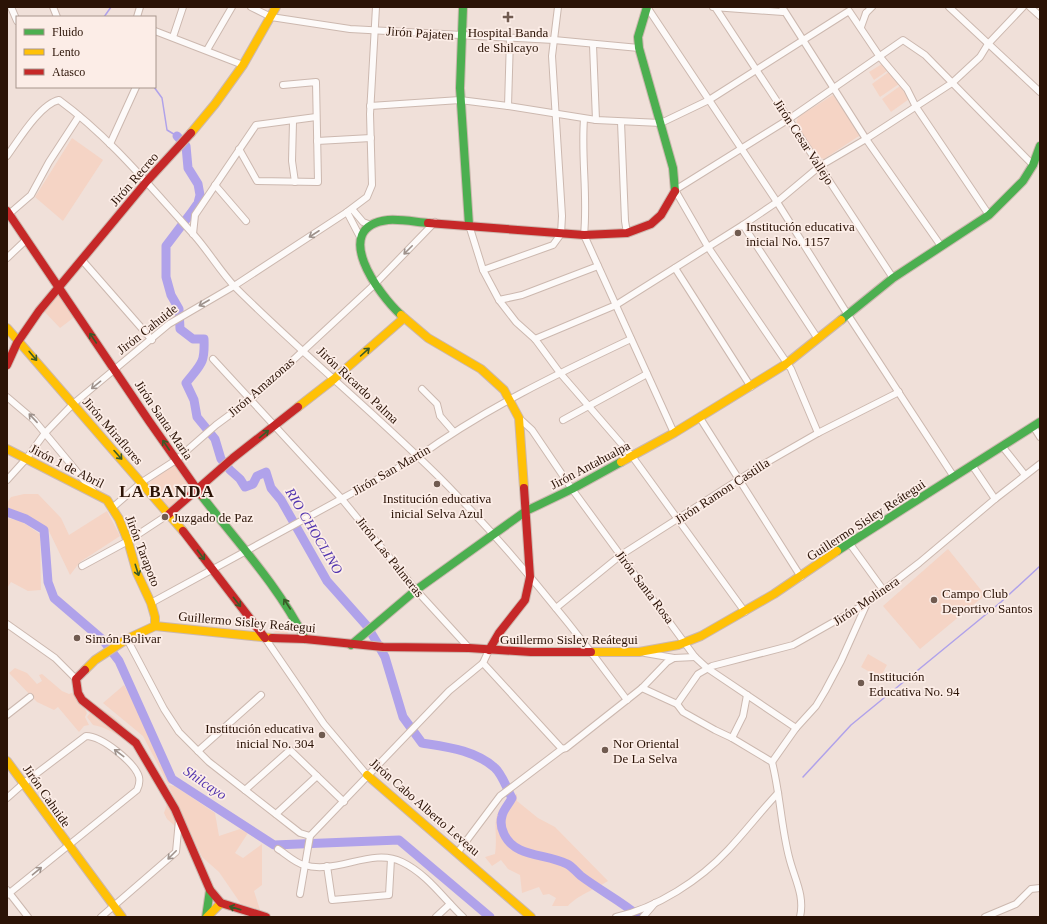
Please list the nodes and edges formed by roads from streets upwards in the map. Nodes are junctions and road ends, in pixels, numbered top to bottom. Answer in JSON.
{"nodes":[{"id":1,"x":11,"y":7,"type":"edge"},
{"id":2,"x":184,"y":7,"type":"edge"},
{"id":3,"x":232,"y":7,"type":"edge"},
{"id":4,"x":251,"y":7,"type":"edge"},
{"id":5,"x":276,"y":7,"type":"edge"},
{"id":6,"x":376,"y":7,"type":"edge"},
{"id":7,"x":463,"y":7,"type":"edge"},
{"id":8,"x":558,"y":7,"type":"edge"},
{"id":9,"x":647,"y":7,"type":"edge"},
{"id":10,"x":711,"y":7,"type":"edge"},
{"id":11,"x":715,"y":7,"type":"edge"},
{"id":12,"x":872,"y":7,"type":"edge"},
{"id":13,"x":949,"y":7,"type":"edge"},
{"id":14,"x":1023,"y":7,"type":"edge"},
{"id":15,"x":1030,"y":7,"type":"edge"},
{"id":16,"x":782,"y":9,"type":"edge"},
{"id":17,"x":851,"y":13,"type":"junction"},
{"id":18,"x":866,"y":13,"type":"junction"},
{"id":19,"x":1040,"y":16,"type":"edge"},
{"id":20,"x":271,"y":17,"type":"junction"},
{"id":21,"x":16,"y":19,"type":"edge"},
{"id":22,"x":861,"y":27,"type":"junction"},
{"id":23,"x":375,"y":30,"type":"junction"},
{"id":24,"x":156,"y":31,"type":"edge"},
{"id":25,"x":460,"y":36,"type":"junction"},
{"id":26,"x":173,"y":37,"type":"junction"},
{"id":27,"x":510,"y":38,"type":"junction"},
{"id":28,"x":554,"y":40,"type":"junction"},
{"id":29,"x":802,"y":40,"type":"junction"},
{"id":30,"x":988,"y":44,"type":"junction"},
{"id":31,"x":593,"y":45,"type":"junction"},
{"id":32,"x":639,"y":48,"type":"junction"},
{"id":33,"x":207,"y":50,"type":"junction"},
{"id":34,"x":880,"y":57,"type":"junction"},
{"id":35,"x":243,"y":65,"type":"junction"},
{"id":36,"x":756,"y":69,"type":"junction"},
{"id":37,"x":952,"y":83,"type":"junction"},
{"id":38,"x":283,"y":85,"type":"dead end"},
{"id":39,"x":136,"y":88,"type":"edge"},
{"id":40,"x":834,"y":88,"type":"junction"},
{"id":41,"x":1040,"y":92,"type":"edge"},
{"id":42,"x":460,"y":100,"type":"junction"},
{"id":43,"x":710,"y":100,"type":"junction"},
{"id":44,"x":370,"y":106,"type":"junction"},
{"id":45,"x":508,"y":106,"type":"junction"},
{"id":46,"x":916,"y":107,"type":"junction"},
{"id":47,"x":555,"y":114,"type":"junction"},
{"id":48,"x":79,"y":116,"type":"junction"},
{"id":49,"x":316,"y":117,"type":"junction"},
{"id":50,"x":584,"y":119,"type":"junction"},
{"id":51,"x":789,"y":119,"type":"junction"},
{"id":52,"x":596,"y":120,"type":"junction"},
{"id":53,"x":293,"y":122,"type":"junction"},
{"id":54,"x":621,"y":122,"type":"junction"},
{"id":55,"x":661,"y":123,"type":"junction"},
{"id":56,"x":371,"y":138,"type":"junction"},
{"id":57,"x":866,"y":139,"type":"junction"},
{"id":58,"x":317,"y":141,"type":"junction"},
{"id":59,"x":110,"y":144,"type":"junction"},
{"id":60,"x":1040,"y":146,"type":"edge"},
{"id":61,"x":239,"y":149,"type":"junction"},
{"id":62,"x":742,"y":149,"type":"junction"},
{"id":63,"x":7,"y":156,"type":"edge"},
{"id":64,"x":1033,"y":165,"type":"junction"},
{"id":65,"x":820,"y":166,"type":"junction"},
{"id":66,"x":146,"y":181,"type":"junction"},
{"id":67,"x":295,"y":182,"type":"junction"},
{"id":68,"x":215,"y":185,"type":"junction"},
{"id":69,"x":675,"y":190,"type":"junction"},
{"id":70,"x":777,"y":202,"type":"junction"},
{"id":71,"x":349,"y":211,"type":"junction"},
{"id":72,"x":8,"y":213,"type":"edge"},
{"id":73,"x":989,"y":215,"type":"junction"},
{"id":74,"x":246,"y":221,"type":"dead end"},
{"id":75,"x":435,"y":222,"type":"junction"},
{"id":76,"x":469,"y":224,"type":"junction"},
{"id":77,"x":371,"y":225,"type":"junction"},
{"id":78,"x":743,"y":226,"type":"junction"},
{"id":79,"x":627,"y":233,"type":"junction"},
{"id":80,"x":193,"y":234,"type":"junction"},
{"id":81,"x":561,"y":234,"type":"junction"},
{"id":82,"x":584,"y":235,"type":"junction"},
{"id":83,"x":360,"y":237,"type":"junction"},
{"id":84,"x":26,"y":240,"type":"junction"},
{"id":85,"x":941,"y":246,"type":"junction"},
{"id":86,"x":708,"y":247,"type":"junction"},
{"id":87,"x":7,"y":258,"type":"edge"},
{"id":88,"x":82,"y":260,"type":"junction"},
{"id":89,"x":598,"y":266,"type":"junction"},
{"id":90,"x":676,"y":268,"type":"junction"},
{"id":91,"x":483,"y":270,"type":"junction"},
{"id":92,"x":893,"y":278,"type":"junction"},
{"id":93,"x":374,"y":285,"type":"junction"},
{"id":94,"x":60,"y":286,"type":"junction"},
{"id":95,"x":234,"y":286,"type":"junction"},
{"id":96,"x":499,"y":300,"type":"junction"},
{"id":97,"x":616,"y":305,"type":"junction"},
{"id":98,"x":848,"y":316,"type":"junction"},
{"id":99,"x":404,"y":318,"type":"junction"},
{"id":100,"x":7,"y":328,"type":"edge"},
{"id":101,"x":535,"y":339,"type":"junction"},
{"id":102,"x":631,"y":339,"type":"junction"},
{"id":103,"x":818,"y":339,"type":"junction"},
{"id":104,"x":19,"y":340,"type":"junction"},
{"id":105,"x":152,"y":340,"type":"junction"},
{"id":106,"x":302,"y":350,"type":"junction"},
{"id":107,"x":213,"y":359,"type":"dead end"},
{"id":108,"x":786,"y":364,"type":"junction"},
{"id":109,"x":7,"y":365,"type":"edge"},
{"id":110,"x":115,"y":370,"type":"junction"},
{"id":111,"x":560,"y":373,"type":"junction"},
{"id":112,"x":647,"y":374,"type":"junction"},
{"id":113,"x":334,"y":379,"type":"junction"},
{"id":114,"x":751,"y":387,"type":"junction"},
{"id":115,"x":422,"y":389,"type":"dead end"},
{"id":116,"x":899,"y":392,"type":"junction"},
{"id":117,"x":7,"y":397,"type":"edge"},
{"id":118,"x":510,"y":398,"type":"junction"},
{"id":119,"x":250,"y":400,"type":"junction"},
{"id":120,"x":73,"y":404,"type":"junction"},
{"id":121,"x":588,"y":406,"type":"junction"},
{"id":122,"x":519,"y":418,"type":"junction"},
{"id":123,"x":700,"y":418,"type":"junction"},
{"id":124,"x":564,"y":420,"type":"dead end"},
{"id":125,"x":1040,"y":422,"type":"edge"},
{"id":126,"x":275,"y":424,"type":"junction"},
{"id":127,"x":1033,"y":426,"type":"junction"},
{"id":128,"x":453,"y":431,"type":"junction"},
{"id":129,"x":45,"y":433,"type":"junction"},
{"id":130,"x":674,"y":433,"type":"junction"},
{"id":131,"x":818,"y":433,"type":"junction"},
{"id":132,"x":1040,"y":437,"type":"edge"},
{"id":133,"x":1002,"y":446,"type":"junction"},
{"id":134,"x":7,"y":449,"type":"edge"},
{"id":135,"x":632,"y":456,"type":"junction"},
{"id":136,"x":418,"y":457,"type":"junction"},
{"id":137,"x":26,"y":459,"type":"junction"},
{"id":138,"x":176,"y":460,"type":"junction"},
{"id":139,"x":1040,"y":464,"type":"edge"},
{"id":140,"x":972,"y":465,"type":"junction"},
{"id":141,"x":1025,"y":475,"type":"junction"},
{"id":142,"x":954,"y":477,"type":"junction"},
{"id":143,"x":7,"y":480,"type":"edge"},
{"id":144,"x":738,"y":480,"type":"junction"},
{"id":145,"x":142,"y":482,"type":"junction"},
{"id":146,"x":572,"y":489,"type":"junction"},
{"id":147,"x":197,"y":490,"type":"junction"},
{"id":148,"x":93,"y":491,"type":"junction"},
{"id":149,"x":341,"y":498,"type":"junction"},
{"id":150,"x":995,"y":499,"type":"junction"},
{"id":151,"x":112,"y":508,"type":"junction"},
{"id":152,"x":526,"y":511,"type":"junction"},
{"id":153,"x":169,"y":514,"type":"junction"},
{"id":154,"x":678,"y":520,"type":"junction"},
{"id":155,"x":493,"y":534,"type":"junction"},
{"id":156,"x":128,"y":541,"type":"junction"},
{"id":157,"x":850,"y":544,"type":"junction"},
{"id":158,"x":246,"y":552,"type":"junction"},
{"id":159,"x":621,"y":555,"type":"junction"},
{"id":160,"x":82,"y":566,"type":"dead end"},
{"id":161,"x":213,"y":571,"type":"junction"},
{"id":162,"x":530,"y":577,"type":"junction"},
{"id":163,"x":801,"y":577,"type":"junction"},
{"id":164,"x":416,"y":590,"type":"junction"},
{"id":165,"x":884,"y":590,"type":"junction"},
{"id":166,"x":867,"y":603,"type":"junction"},
{"id":167,"x":152,"y":604,"type":"junction"},
{"id":168,"x":556,"y":608,"type":"junction"},
{"id":169,"x":745,"y":612,"type":"junction"},
{"id":170,"x":7,"y":624,"type":"edge"},
{"id":171,"x":155,"y":626,"type":"junction"},
{"id":172,"x":265,"y":638,"type":"junction"},
{"id":173,"x":127,"y":639,"type":"junction"},
{"id":174,"x":305,"y":639,"type":"junction"},
{"id":175,"x":687,"y":643,"type":"junction"},
{"id":176,"x":351,"y":645,"type":"junction"},
{"id":177,"x":469,"y":648,"type":"junction"},
{"id":178,"x":489,"y":650,"type":"junction"},
{"id":179,"x":592,"y":652,"type":"junction"},
{"id":180,"x":639,"y":652,"type":"junction"},
{"id":181,"x":695,"y":656,"type":"junction"},
{"id":182,"x":674,"y":658,"type":"junction"},
{"id":183,"x":483,"y":663,"type":"junction"},
{"id":184,"x":708,"y":668,"type":"junction"},
{"id":185,"x":76,"y":679,"type":"junction"},
{"id":186,"x":642,"y":688,"type":"junction"},
{"id":187,"x":261,"y":695,"type":"dead end"},
{"id":188,"x":747,"y":695,"type":"junction"},
{"id":189,"x":30,"y":697,"type":"dead end"},
{"id":190,"x":627,"y":700,"type":"junction"},
{"id":191,"x":677,"y":704,"type":"junction"},
{"id":192,"x":7,"y":715,"type":"edge"},
{"id":193,"x":796,"y":728,"type":"junction"},
{"id":194,"x":732,"y":738,"type":"junction"},
{"id":195,"x":562,"y":749,"type":"junction"},
{"id":196,"x":198,"y":751,"type":"junction"},
{"id":197,"x":7,"y":761,"type":"edge"},
{"id":198,"x":772,"y":762,"type":"junction"},
{"id":199,"x":318,"y":776,"type":"junction"},
{"id":200,"x":368,"y":776,"type":"junction"},
{"id":201,"x":24,"y":783,"type":"junction"},
{"id":202,"x":245,"y":790,"type":"junction"},
{"id":203,"x":778,"y":793,"type":"junction"},
{"id":204,"x":7,"y":798,"type":"edge"},
{"id":205,"x":344,"y":802,"type":"junction"},
{"id":206,"x":276,"y":814,"type":"junction"},
{"id":207,"x":179,"y":819,"type":"junction"},
{"id":208,"x":310,"y":836,"type":"junction"},
{"id":209,"x":68,"y":846,"type":"junction"},
{"id":210,"x":278,"y":849,"type":"dead end"},
{"id":211,"x":458,"y":852,"type":"junction"},
{"id":212,"x":391,"y":859,"type":"junction"},
{"id":213,"x":305,"y":863,"type":"junction"},
{"id":214,"x":327,"y":866,"type":"junction"},
{"id":215,"x":1040,"y":888,"type":"edge"},
{"id":216,"x":210,"y":890,"type":"junction"},
{"id":217,"x":8,"y":893,"type":"edge"},
{"id":218,"x":300,"y":894,"type":"dead end"},
{"id":219,"x":656,"y":902,"type":"junction"},
{"id":220,"x":221,"y":904,"type":"junction"},
{"id":221,"x":450,"y":904,"type":"junction"},
{"id":222,"x":114,"y":906,"type":"junction"},
{"id":223,"x":28,"y":917,"type":"edge"},
{"id":224,"x":101,"y":917,"type":"edge"},
{"id":225,"x":122,"y":917,"type":"edge"},
{"id":226,"x":206,"y":917,"type":"edge"},
{"id":227,"x":266,"y":917,"type":"edge"},
{"id":228,"x":436,"y":917,"type":"edge"},
{"id":229,"x":463,"y":917,"type":"edge"},
{"id":230,"x":530,"y":917,"type":"edge"},
{"id":231,"x":619,"y":917,"type":"edge"},
{"id":232,"x":644,"y":917,"type":"edge"},
{"id":233,"x":800,"y":917,"type":"edge"},
{"id":234,"x":985,"y":917,"type":"edge"}],
"edges":[{"from":1,"to":21,"type":"street"},
{"from":2,"to":26,"type":"street"},
{"from":3,"to":33,"type":"street"},
{"from":4,"to":20,"type":"street","name":"Jirón Pajaten"},
{"from":5,"to":20,"type":"street","name":"Jirón Recreo"},
{"from":6,"to":23,"type":"street","name":"Jirón Cahuide"},
{"from":7,"to":25,"type":"street"},
{"from":8,"to":28,"type":"street"},
{"from":9,"to":32,"type":"street"},
{"from":9,"to":43,"type":"street"},
{"from":10,"to":11,"type":"street"},
{"from":11,"to":16,"type":"street"},
{"from":11,"to":36,"type":"street","name":"Jirón Cesar Vallejo"},
{"from":12,"to":18,"type":"street"},
{"from":13,"to":30,"type":"street"},
{"from":14,"to":30,"type":"street"},
{"from":15,"to":19,"type":"street"},
{"from":16,"to":29,"type":"street"},
{"from":17,"to":18,"type":"street"},
{"from":17,"to":22,"type":"street"},
{"from":17,"to":29,"type":"street"},
{"from":18,"to":22,"type":"street"},
{"from":20,"to":23,"type":"street","name":"Jirón Pajaten"},
{"from":20,"to":35,"type":"street","name":"Jirón Recreo"},
{"from":22,"to":34,"type":"street"},
{"from":23,"to":25,"type":"street","name":"Jirón Pajaten"},
{"from":23,"to":44,"type":"street","name":"Jirón Cahuide"},
{"from":24,"to":26,"type":"street"},
{"from":25,"to":27,"type":"street","name":"Jirón Pajaten"},
{"from":25,"to":42,"type":"street"},
{"from":26,"to":33,"type":"street"},
{"from":27,"to":28,"type":"street","name":"Jirón Pajaten"},
{"from":27,"to":45,"type":"street"},
{"from":28,"to":31,"type":"street","name":"Jirón Pajaten"},
{"from":28,"to":47,"type":"street"},
{"from":29,"to":36,"type":"street"},
{"from":29,"to":40,"type":"street"},
{"from":30,"to":37,"type":"street"},
{"from":30,"to":41,"type":"street"},
{"from":31,"to":32,"type":"street","name":"Jirón Pajaten"},
{"from":31,"to":52,"type":"street"},
{"from":32,"to":55,"type":"street"},
{"from":33,"to":35,"type":"street"},
{"from":34,"to":37,"type":"street"},
{"from":34,"to":40,"type":"street"},
{"from":34,"to":46,"type":"street"},
{"from":35,"to":66,"type":"street","name":"Jirón Recreo"},
{"from":36,"to":43,"type":"street"},
{"from":36,"to":51,"type":"street","name":"Jirón Cesar Vallejo"},
{"from":37,"to":46,"type":"street"},
{"from":37,"to":64,"type":"street"},
{"from":38,"to":49,"type":"street"},
{"from":39,"to":59,"type":"street"},
{"from":40,"to":51,"type":"street"},
{"from":40,"to":57,"type":"street"},
{"from":42,"to":44,"type":"street"},
{"from":42,"to":45,"type":"street"},
{"from":42,"to":76,"type":"street"},
{"from":43,"to":55,"type":"street"},
{"from":43,"to":62,"type":"street"},
{"from":44,"to":56,"type":"street","name":"Jirón Cahuide"},
{"from":45,"to":47,"type":"street"},
{"from":46,"to":57,"type":"street"},
{"from":46,"to":73,"type":"street"},
{"from":47,"to":50,"type":"street"},
{"from":47,"to":81,"type":"street"},
{"from":48,"to":59,"type":"street","name":"Jirón Ricardo Palma"},
{"from":48,"to":63,"type":"street","name":"Jirón Ricardo Palma"},
{"from":48,"to":72,"type":"street"},
{"from":49,"to":53,"type":"street"},
{"from":49,"to":58,"type":"street"},
{"from":50,"to":52,"type":"street"},
{"from":50,"to":82,"type":"street"},
{"from":51,"to":62,"type":"street"},
{"from":51,"to":65,"type":"street","name":"Jirón Cesar Vallejo"},
{"from":52,"to":54,"type":"street"},
{"from":53,"to":61,"type":"street"},
{"from":53,"to":67,"type":"street"},
{"from":54,"to":55,"type":"street"},
{"from":54,"to":79,"type":"street"},
{"from":55,"to":69,"type":"street"},
{"from":56,"to":58,"type":"street"},
{"from":56,"to":71,"type":"street","name":"Jirón Cahuide"},
{"from":57,"to":65,"type":"street"},
{"from":57,"to":85,"type":"street"},
{"from":58,"to":67,"type":"street"},
{"from":59,"to":66,"type":"street","name":"Jirón Ricardo Palma"},
{"from":60,"to":64,"type":"street","name":"Jirón Antahualpa"},
{"from":61,"to":67,"type":"street"},
{"from":61,"to":68,"type":"street"},
{"from":62,"to":69,"type":"street"},
{"from":62,"to":70,"type":"street"},
{"from":64,"to":73,"type":"street","name":"Jirón Antahualpa"},
{"from":65,"to":70,"type":"street"},
{"from":65,"to":92,"type":"street","name":"Jirón Cesar Vallejo"},
{"from":66,"to":80,"type":"street","name":"Jirón Ricardo Palma"},
{"from":66,"to":88,"type":"street","name":"Jirón Recreo"},
{"from":68,"to":74,"type":"street"},
{"from":68,"to":80,"type":"street"},
{"from":69,"to":79,"type":"street"},
{"from":69,"to":86,"type":"street"},
{"from":70,"to":78,"type":"street"},
{"from":70,"to":98,"type":"street"},
{"from":71,"to":77,"type":"street"},
{"from":71,"to":83,"type":"street"},
{"from":71,"to":95,"type":"street","name":"Jirón Cahuide","one_way":true},
{"from":72,"to":84,"type":"street","name":"Jirón Santa Maria"},
{"from":73,"to":85,"type":"street","name":"Jirón Antahualpa"},
{"from":75,"to":76,"type":"street"},
{"from":75,"to":77,"type":"street"},
{"from":75,"to":93,"type":"street","name":"Jirón Amazonas","one_way":true},
{"from":76,"to":81,"type":"street"},
{"from":76,"to":91,"type":"street"},
{"from":77,"to":83,"type":"street"},
{"from":78,"to":86,"type":"street"},
{"from":78,"to":103,"type":"street"},
{"from":79,"to":82,"type":"street"},
{"from":80,"to":95,"type":"street","name":"Jirón Ricardo Palma"},
{"from":81,"to":82,"type":"street"},
{"from":81,"to":91,"type":"street"},
{"from":82,"to":89,"type":"street"},
{"from":83,"to":93,"type":"street"},
{"from":84,"to":87,"type":"street"},
{"from":84,"to":94,"type":"street","name":"Jirón Santa Maria"},
{"from":85,"to":92,"type":"street","name":"Jirón Antahualpa"},
{"from":86,"to":90,"type":"street"},
{"from":86,"to":108,"type":"street"},
{"from":88,"to":94,"type":"street","name":"Jirón Recreo"},
{"from":88,"to":105,"type":"street"},
{"from":89,"to":96,"type":"street"},
{"from":89,"to":97,"type":"street"},
{"from":90,"to":97,"type":"street"},
{"from":90,"to":114,"type":"street"},
{"from":91,"to":96,"type":"street"},
{"from":92,"to":98,"type":"street","name":"Jirón Antahualpa"},
{"from":93,"to":99,"type":"street"},
{"from":93,"to":106,"type":"street","name":"Jirón Amazonas"},
{"from":94,"to":104,"type":"street","name":"Jirón Recreo"},
{"from":110,"to":94,"type":"street","name":"Jirón Santa Maria","one_way":true},
{"from":95,"to":105,"type":"street","name":"Jirón Cahuide","one_way":true},
{"from":95,"to":106,"type":"street","name":"Jirón Ricardo Palma"},
{"from":96,"to":101,"type":"street"},
{"from":97,"to":101,"type":"street"},
{"from":97,"to":102,"type":"street"},
{"from":98,"to":103,"type":"street","name":"Jirón Antahualpa"},
{"from":98,"to":116,"type":"street"},
{"from":113,"to":99,"type":"street","one_way":true},
{"from":99,"to":118,"type":"street"},
{"from":100,"to":104,"type":"street","name":"Jirón Miraflores"},
{"from":101,"to":111,"type":"street"},
{"from":102,"to":111,"type":"street","name":"Jirón San Martin"},
{"from":102,"to":112,"type":"street"},
{"from":103,"to":108,"type":"street","name":"Jirón Antahualpa"},
{"from":104,"to":109,"type":"street","name":"Jirón Recreo"},
{"from":104,"to":120,"type":"street","name":"Jirón Miraflores","one_way":true},
{"from":105,"to":110,"type":"street","name":"Jirón Cahuide"},
{"from":106,"to":113,"type":"street","name":"Jirón Ricardo Palma"},
{"from":106,"to":119,"type":"street","name":"Jirón Amazonas"},
{"from":107,"to":119,"type":"street","name":"Jirón Las Palmeras"},
{"from":108,"to":114,"type":"street","name":"Jirón Antahualpa"},
{"from":108,"to":131,"type":"street"},
{"from":110,"to":120,"type":"street","name":"Jirón Cahuide","one_way":true},
{"from":138,"to":110,"type":"street","name":"Jirón Santa Maria","one_way":true},
{"from":111,"to":118,"type":"street","name":"Jirón San Martin"},
{"from":111,"to":121,"type":"street"},
{"from":112,"to":121,"type":"street"},
{"from":112,"to":130,"type":"street"},
{"from":113,"to":126,"type":"street"},
{"from":113,"to":136,"type":"street","name":"Jirón Ricardo Palma"},
{"from":114,"to":123,"type":"street","name":"Jirón Antahualpa"},
{"from":115,"to":128,"type":"street"},
{"from":116,"to":131,"type":"street","name":"Jirón Ramon Castilla"},
{"from":116,"to":142,"type":"street"},
{"from":129,"to":117,"type":"street","one_way":true},
{"from":118,"to":122,"type":"street"},
{"from":118,"to":128,"type":"street","name":"Jirón San Martin"},
{"from":119,"to":126,"type":"street","name":"Jirón Las Palmeras"},
{"from":119,"to":138,"type":"street","name":"Jirón Amazonas"},
{"from":120,"to":129,"type":"street","name":"Jirón Cahuide"},
{"from":120,"to":145,"type":"street","name":"Jirón Miraflores","one_way":true},
{"from":121,"to":124,"type":"street"},
{"from":121,"to":135,"type":"street"},
{"from":122,"to":146,"type":"street","name":"Jirón Santa Rosa"},
{"from":122,"to":152,"type":"street"},
{"from":123,"to":130,"type":"street","name":"Jirón Antahualpa"},
{"from":123,"to":144,"type":"street"},
{"from":125,"to":127,"type":"street","name":"Guillermo Sisley Reátegui"},
{"from":147,"to":126,"type":"street","one_way":true},
{"from":126,"to":149,"type":"street","name":"Jirón Las Palmeras"},
{"from":127,"to":132,"type":"street"},
{"from":127,"to":133,"type":"street","name":"Guillermo Sisley Reátegui"},
{"from":128,"to":136,"type":"street","name":"Jirón San Martin"},
{"from":129,"to":137,"type":"street","name":"Jirón Cahuide"},
{"from":129,"to":148,"type":"street"},
{"from":130,"to":135,"type":"street","name":"Jirón Antahualpa"},
{"from":131,"to":144,"type":"street","name":"Jirón Ramon Castilla"},
{"from":133,"to":140,"type":"street","name":"Guillermo Sisley Reátegui"},
{"from":133,"to":141,"type":"street"},
{"from":134,"to":137,"type":"street","name":"Jirón 1 de Abril"},
{"from":135,"to":146,"type":"street","name":"Jirón Antahualpa"},
{"from":135,"to":154,"type":"street"},
{"from":136,"to":149,"type":"street","name":"Jirón San Martin"},
{"from":136,"to":155,"type":"street","name":"Jirón Ricardo Palma"},
{"from":137,"to":143,"type":"street","name":"Jirón Cahuide"},
{"from":137,"to":148,"type":"street","name":"Jirón 1 de Abril"},
{"from":138,"to":145,"type":"street","name":"Jirón Amazonas"},
{"from":138,"to":147,"type":"street","name":"Jirón Santa Maria"},
{"from":139,"to":141,"type":"street","name":"Jirón Molinera"},
{"from":140,"to":142,"type":"street","name":"Guillermo Sisley Reátegui"},
{"from":140,"to":150,"type":"street"},
{"from":141,"to":150,"type":"street","name":"Jirón Molinera"},
{"from":142,"to":157,"type":"street","name":"Guillermo Sisley Reátegui"},
{"from":144,"to":154,"type":"street","name":"Jirón Ramon Castilla"},
{"from":144,"to":163,"type":"street"},
{"from":145,"to":151,"type":"street","name":"Jirón Amazonas"},
{"from":145,"to":153,"type":"street","name":"Jirón Miraflores"},
{"from":146,"to":152,"type":"street","name":"Jirón Antahualpa"},
{"from":146,"to":159,"type":"street","name":"Jirón Santa Rosa"},
{"from":147,"to":153,"type":"street"},
{"from":147,"to":158,"type":"street","name":"Jirón Santa Maria"},
{"from":148,"to":151,"type":"street","name":"Jirón 1 de Abril"},
{"from":149,"to":158,"type":"street","name":"Jirón San Martin"},
{"from":149,"to":164,"type":"street","name":"Jirón Las Palmeras"},
{"from":150,"to":165,"type":"street","name":"Jirón Molinera"},
{"from":151,"to":156,"type":"street","name":"Jirón Tarapoto"},
{"from":152,"to":155,"type":"street","name":"Jirón Antahualpa"},
{"from":152,"to":162,"type":"street"},
{"from":153,"to":156,"type":"street"},
{"from":153,"to":161,"type":"street","name":"Jirón Miraflores","one_way":true},
{"from":154,"to":159,"type":"street","name":"Jirón Ramon Castilla"},
{"from":154,"to":169,"type":"street"},
{"from":155,"to":162,"type":"street","name":"Jirón Ricardo Palma"},
{"from":155,"to":164,"type":"street","name":"Jirón Antahualpa"},
{"from":156,"to":160,"type":"street"},
{"from":156,"to":167,"type":"street","name":"Jirón Tarapoto","one_way":true},
{"from":157,"to":163,"type":"street","name":"Guillermo Sisley Reátegui"},
{"from":157,"to":165,"type":"street"},
{"from":158,"to":161,"type":"street","name":"Jirón San Martin"},
{"from":174,"to":158,"type":"street","name":"Jirón Santa Maria","one_way":true},
{"from":159,"to":168,"type":"street","name":"Jirón Ramon Castilla"},
{"from":159,"to":175,"type":"street","name":"Jirón Santa Rosa"},
{"from":161,"to":167,"type":"street","name":"Jirón San Martin"},
{"from":161,"to":172,"type":"street","name":"Jirón Cabo Alberto Leveau","one_way":true},
{"from":162,"to":168,"type":"street","name":"Jirón Ricardo Palma"},
{"from":162,"to":178,"type":"street"},
{"from":163,"to":169,"type":"street","name":"Guillermo Sisley Reátegui"},
{"from":164,"to":176,"type":"street","name":"Jirón Antahualpa"},
{"from":164,"to":177,"type":"street","name":"Jirón Las Palmeras"},
{"from":165,"to":166,"type":"street","name":"Jirón Molinera"},
{"from":166,"to":184,"type":"street","name":"Jirón Molinera"},
{"from":166,"to":193,"type":"street"},
{"from":167,"to":171,"type":"street","name":"Jirón Tarapoto"},
{"from":168,"to":179,"type":"street","name":"Jirón Ricardo Palma"},
{"from":169,"to":175,"type":"street","name":"Guillermo Sisley Reátegui"},
{"from":170,"to":185,"type":"street"},
{"from":171,"to":172,"type":"street","name":"Guillermo Sisley Reátegui"},
{"from":171,"to":173,"type":"street"},
{"from":172,"to":174,"type":"street","name":"Guillermo Sisley Reátegui"},
{"from":172,"to":200,"type":"street","name":"Jirón Cabo Alberto Leveau"},
{"from":173,"to":185,"type":"street"},
{"from":173,"to":196,"type":"street"},
{"from":174,"to":176,"type":"street","name":"Guillermo Sisley Reátegui"},
{"from":175,"to":180,"type":"street","name":"Guillermo Sisley Reátegui"},
{"from":175,"to":181,"type":"street","name":"Jirón Santa Rosa"},
{"from":176,"to":177,"type":"street","name":"Guillermo Sisley Reátegui"},
{"from":177,"to":178,"type":"street","name":"Guillermo Sisley Reátegui"},
{"from":178,"to":179,"type":"street","name":"Guillermo Sisley Reátegui"},
{"from":178,"to":183,"type":"street"},
{"from":179,"to":180,"type":"street","name":"Guillermo Sisley Reátegui"},
{"from":179,"to":190,"type":"street","name":"Jirón Ricardo Palma"},
{"from":180,"to":182,"type":"street"},
{"from":181,"to":182,"type":"street"},
{"from":181,"to":184,"type":"street","name":"Jirón Santa Rosa"},
{"from":182,"to":186,"type":"street"},
{"from":183,"to":195,"type":"street"},
{"from":183,"to":200,"type":"street"},
{"from":184,"to":188,"type":"street","name":"Jirón Santa Rosa"},
{"from":184,"to":191,"type":"street","name":"Jirón Molinera"},
{"from":185,"to":207,"type":"street"},
{"from":186,"to":190,"type":"street"},
{"from":186,"to":191,"type":"street"},
{"from":187,"to":196,"type":"street"},
{"from":188,"to":193,"type":"street","name":"Jirón Santa Rosa"},
{"from":188,"to":194,"type":"street"},
{"from":189,"to":192,"type":"street"},
{"from":190,"to":195,"type":"street"},
{"from":191,"to":194,"type":"street"},
{"from":193,"to":198,"type":"street"},
{"from":194,"to":198,"type":"street"},
{"from":195,"to":211,"type":"street"},
{"from":196,"to":202,"type":"street"},
{"from":197,"to":201,"type":"street","name":"Jirón Cahuide"},
{"from":198,"to":203,"type":"street"},
{"from":199,"to":202,"type":"street"},
{"from":199,"to":205,"type":"street"},
{"from":199,"to":206,"type":"street"},
{"from":200,"to":205,"type":"street"},
{"from":200,"to":211,"type":"street","name":"Jirón Cabo Alberto Leveau"},
{"from":201,"to":204,"type":"street"},
{"from":201,"to":209,"type":"street","name":"Jirón Cahuide"},
{"from":209,"to":201,"type":"street","one_way":true},
{"from":202,"to":206,"type":"street"},
{"from":203,"to":219,"type":"street"},
{"from":203,"to":233,"type":"street"},
{"from":205,"to":208,"type":"street"},
{"from":206,"to":208,"type":"street"},
{"from":207,"to":216,"type":"street"},
{"from":207,"to":222,"type":"street","one_way":true},
{"from":208,"to":213,"type":"street"},
{"from":217,"to":209,"type":"street","one_way":true},
{"from":209,"to":222,"type":"street"},
{"from":210,"to":213,"type":"street"},
{"from":211,"to":230,"type":"street","name":"Jirón Cabo Alberto Leveau"},
{"from":212,"to":214,"type":"street"},
{"from":212,"to":214,"type":"street"},
{"from":212,"to":221,"type":"street"},
{"from":213,"to":214,"type":"street"},
{"from":213,"to":218,"type":"street"},
{"from":215,"to":234,"type":"street"},
{"from":216,"to":220,"type":"street"},
{"from":216,"to":226,"type":"street"},
{"from":217,"to":223,"type":"street"},
{"from":219,"to":231,"type":"street"},
{"from":219,"to":232,"type":"street"},
{"from":220,"to":226,"type":"street"},
{"from":227,"to":220,"type":"street","one_way":true},
{"from":221,"to":228,"type":"street"},
{"from":221,"to":229,"type":"street"},
{"from":222,"to":224,"type":"street"},
{"from":222,"to":225,"type":"street"}]}
